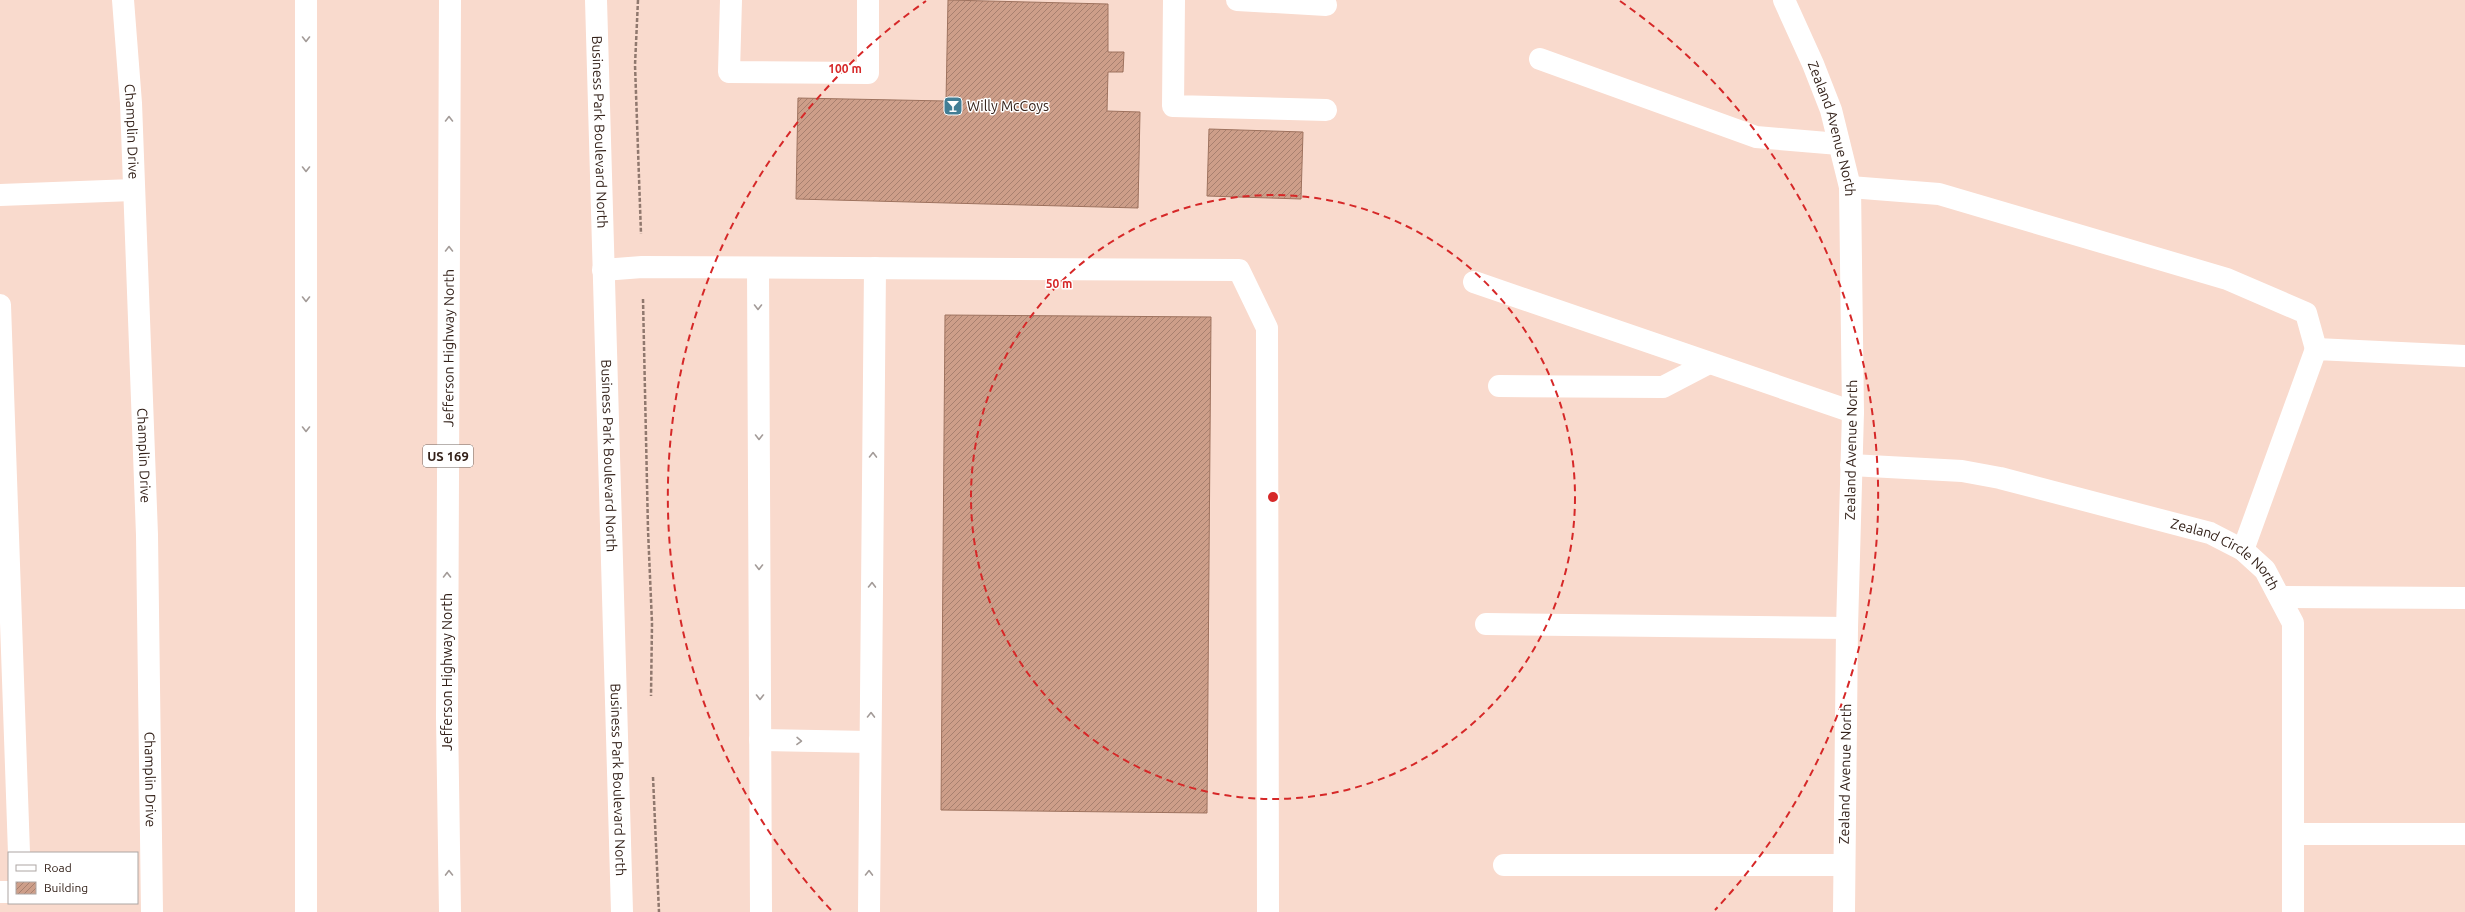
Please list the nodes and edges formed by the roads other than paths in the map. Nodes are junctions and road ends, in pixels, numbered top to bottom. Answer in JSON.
{"nodes":[{"id":1,"x":123,"y":0,"type":"edge"},
{"id":2,"x":306,"y":0,"type":"edge"},
{"id":3,"x":450,"y":0,"type":"edge"},
{"id":4,"x":596,"y":0,"type":"edge"},
{"id":5,"x":731,"y":0,"type":"edge"},
{"id":6,"x":868,"y":0,"type":"edge"},
{"id":7,"x":1174,"y":0,"type":"edge"},
{"id":8,"x":1237,"y":0,"type":"edge"},
{"id":9,"x":1784,"y":0,"type":"edge"},
{"id":10,"x":1326,"y":5,"type":"dead end"},
{"id":11,"x":1540,"y":60,"type":"dead end"},
{"id":12,"x":1326,"y":110,"type":"dead end"},
{"id":13,"x":1839,"y":144,"type":"junction"},
{"id":14,"x":1850,"y":187,"type":"junction"},
{"id":15,"x":133,"y":190,"type":"junction"},
{"id":16,"x":0,"y":195,"type":"edge"},
{"id":17,"x":758,"y":268,"type":"junction"},
{"id":18,"x":875,"y":268,"type":"junction"},
{"id":19,"x":603,"y":270,"type":"junction"},
{"id":20,"x":1474,"y":282,"type":"dead end"},
{"id":21,"x":0,"y":305,"type":"edge"},
{"id":22,"x":2316,"y":349,"type":"junction"},
{"id":23,"x":2465,"y":356,"type":"edge"},
{"id":24,"x":1709,"y":363,"type":"junction"},
{"id":25,"x":1499,"y":386,"type":"dead end"},
{"id":26,"x":1853,"y":412,"type":"junction"},
{"id":27,"x":1851,"y":465,"type":"junction"},
{"id":28,"x":2243,"y":550,"type":"junction"},
{"id":29,"x":2280,"y":597,"type":"junction"},
{"id":30,"x":2465,"y":598,"type":"edge"},
{"id":31,"x":1486,"y":624,"type":"dead end"},
{"id":32,"x":1847,"y":628,"type":"junction"},
{"id":33,"x":760,"y":740,"type":"junction"},
{"id":34,"x":870,"y":742,"type":"junction"},
{"id":35,"x":2294,"y":834,"type":"junction"},
{"id":36,"x":2465,"y":834,"type":"edge"},
{"id":37,"x":19,"y":852,"type":"edge"},
{"id":38,"x":1504,"y":865,"type":"dead end"},
{"id":39,"x":1844,"y":865,"type":"junction"},
{"id":40,"x":145,"y":887,"type":"edge"},
{"id":41,"x":152,"y":912,"type":"edge"},
{"id":42,"x":306,"y":912,"type":"edge"},
{"id":43,"x":450,"y":912,"type":"edge"},
{"id":44,"x":622,"y":912,"type":"edge"},
{"id":45,"x":761,"y":912,"type":"edge"},
{"id":46,"x":869,"y":912,"type":"edge"},
{"id":47,"x":1268,"y":912,"type":"edge"},
{"id":48,"x":1844,"y":912,"type":"edge"},
{"id":49,"x":2293,"y":912,"type":"edge"}],
"edges":[{"from":1,"to":15,"type":"main road","name":"Champlin Drive"},
{"from":2,"to":42,"type":"main road","one_way":true},
{"from":43,"to":3,"type":"main road","name":"Jefferson Highway North","number":"US 169","one_way":true},
{"from":4,"to":19,"type":"main road","name":"Business Park Boulevard North"},
{"from":5,"to":6,"type":"main road"},
{"from":7,"to":12,"type":"main road"},
{"from":8,"to":10,"type":"main road"},
{"from":9,"to":13,"type":"main road","name":"Zealand Avenue North"},
{"from":11,"to":13,"type":"main road"},
{"from":13,"to":14,"type":"main road","name":"Zealand Avenue North"},
{"from":14,"to":22,"type":"main road"},
{"from":14,"to":26,"type":"main road","name":"Zealand Avenue North"},
{"from":15,"to":16,"type":"main road"},
{"from":15,"to":40,"type":"main road","name":"Champlin Drive"},
{"from":17,"to":18,"type":"main road"},
{"from":17,"to":19,"type":"main road"},
{"from":17,"to":33,"type":"main road","one_way":true},
{"from":34,"to":18,"type":"main road","one_way":true},
{"from":18,"to":47,"type":"main road"},
{"from":19,"to":44,"type":"main road","name":"Business Park Boulevard North"},
{"from":20,"to":24,"type":"main road"},
{"from":21,"to":37,"type":"main road"},
{"from":22,"to":23,"type":"main road"},
{"from":22,"to":28,"type":"main road"},
{"from":24,"to":25,"type":"main road"},
{"from":24,"to":26,"type":"main road"},
{"from":26,"to":27,"type":"main road","name":"Zealand Avenue North"},
{"from":27,"to":28,"type":"main road","name":"Zealand Circle North"},
{"from":27,"to":32,"type":"main road","name":"Zealand Avenue North"},
{"from":28,"to":29,"type":"main road","name":"Zealand Circle North"},
{"from":29,"to":30,"type":"main road"},
{"from":29,"to":35,"type":"main road","name":"Zealand Circle North"},
{"from":31,"to":32,"type":"main road"},
{"from":32,"to":39,"type":"main road","name":"Zealand Avenue North"},
{"from":33,"to":34,"type":"main road","one_way":true},
{"from":33,"to":45,"type":"main road"},
{"from":46,"to":34,"type":"main road","one_way":true},
{"from":35,"to":36,"type":"main road"},
{"from":35,"to":49,"type":"main road","name":"Zealand Circle North"},
{"from":38,"to":39,"type":"main road"},
{"from":39,"to":48,"type":"main road","name":"Zealand Avenue North"},
{"from":40,"to":41,"type":"main road","name":"Champlin Drive"}]}
